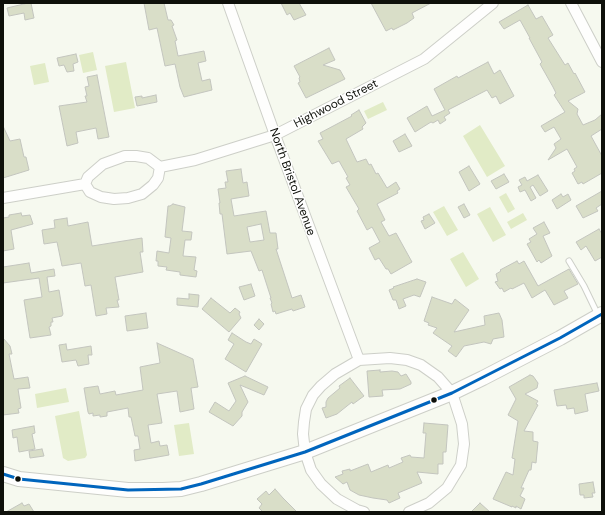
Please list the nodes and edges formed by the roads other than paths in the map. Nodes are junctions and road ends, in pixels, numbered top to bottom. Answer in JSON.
{"nodes":[{"id":1,"x":228,"y":3,"type":"edge"},
{"id":2,"x":492,"y":3,"type":"edge"},
{"id":3,"x":571,"y":3,"type":"edge"},
{"id":4,"x":602,"y":62,"type":"edge"},
{"id":5,"x":275,"y":135,"type":"junction"},
{"id":6,"x":160,"y":167,"type":"junction"},
{"id":7,"x":85,"y":184,"type":"junction"},
{"id":8,"x":3,"y":198,"type":"edge"},
{"id":9,"x":569,"y":261,"type":"dead end"},
{"id":10,"x":600,"y":315,"type":"edge"},
{"id":11,"x":358,"y":360,"type":"junction"},
{"id":12,"x":452,"y":393,"type":"junction"},
{"id":13,"x":305,"y":452,"type":"junction"},
{"id":14,"x":3,"y":474,"type":"edge"},
{"id":15,"x":364,"y":512,"type":"edge"},
{"id":16,"x":409,"y":512,"type":"edge"}],
"edges":[{"from":1,"to":5,"type":"street","name":"North Bristol Avenue"},
{"from":2,"to":5,"type":"street","name":"Highwood Street"},
{"from":3,"to":4,"type":"street"},
{"from":5,"to":6,"type":"street","name":"Highwood Street"},
{"from":5,"to":11,"type":"street","name":"North Bristol Avenue"},
{"from":6,"to":7,"type":"street"},
{"from":6,"to":7,"type":"street"},
{"from":7,"to":8,"type":"street"},
{"from":9,"to":10,"type":"lane"},
{"from":10,"to":12,"type":"main road"},
{"from":11,"to":12,"type":"street"},
{"from":11,"to":13,"type":"street"},
{"from":12,"to":13,"type":"main road"},
{"from":12,"to":16,"type":"street"},
{"from":13,"to":14,"type":"main road"},
{"from":13,"to":15,"type":"street"}]}
